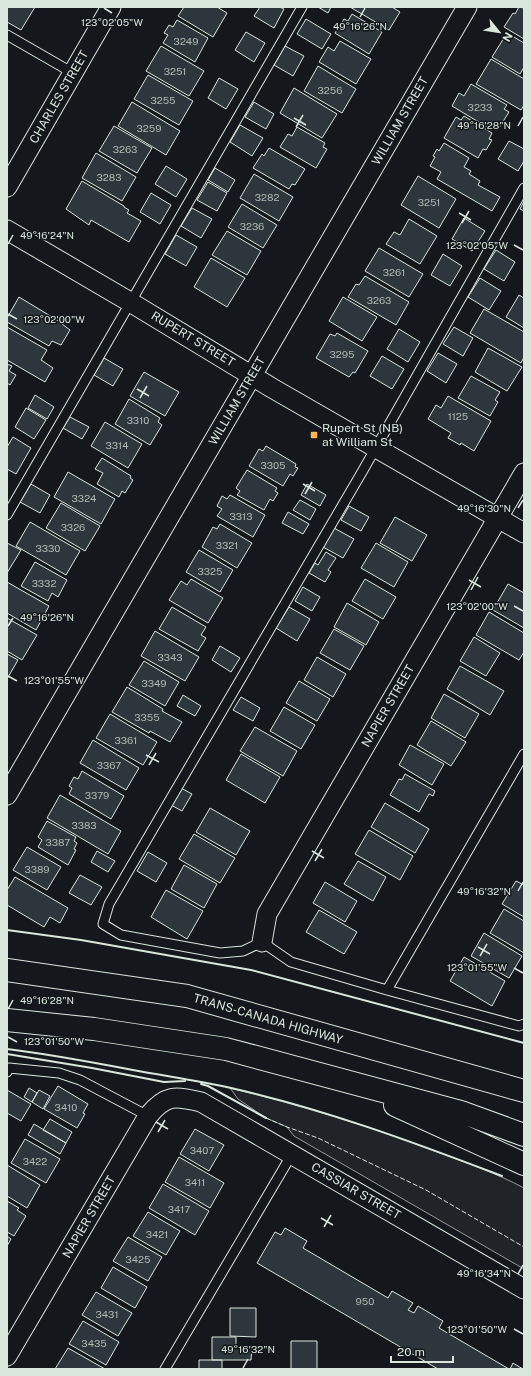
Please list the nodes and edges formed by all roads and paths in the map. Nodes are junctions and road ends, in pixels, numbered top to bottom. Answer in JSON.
{"nodes":[{"id":1,"x":111,"y":7,"type":"edge"},
{"id":2,"x":302,"y":7,"type":"edge"},
{"id":3,"x":467,"y":7,"type":"edge"},
{"id":4,"x":7,"y":35,"type":"edge"},
{"id":5,"x":73,"y":72,"type":"junction"},
{"id":6,"x":7,"y":187,"type":"edge"},
{"id":7,"x":524,"y":188,"type":"edge"},
{"id":8,"x":7,"y":230,"type":"edge"},
{"id":9,"x":130,"y":302,"type":"junction"},
{"id":10,"x":252,"y":375,"type":"junction"},
{"id":11,"x":376,"y":448,"type":"junction"},
{"id":12,"x":524,"y":473,"type":"edge"},
{"id":13,"x":7,"y":515,"type":"edge"},
{"id":14,"x":498,"y":517,"type":"junction"},
{"id":15,"x":524,"y":533,"type":"edge"},
{"id":16,"x":524,"y":754,"type":"edge"},
{"id":17,"x":7,"y":795,"type":"edge"},
{"id":18,"x":262,"y":942,"type":"junction"},
{"id":19,"x":7,"y":970,"type":"edge"},
{"id":20,"x":387,"y":990,"type":"junction"},
{"id":21,"x":7,"y":1020,"type":"edge"},
{"id":22,"x":524,"y":1024,"type":"edge"},
{"id":23,"x":7,"y":1072,"type":"edge"},
{"id":24,"x":336,"y":1078,"type":"junction"},
{"id":25,"x":524,"y":1091,"type":"edge"},
{"id":26,"x":185,"y":1098,"type":"joint"},
{"id":27,"x":148,"y":1116,"type":"junction"},
{"id":28,"x":524,"y":1135,"type":"edge"},
{"id":29,"x":292,"y":1154,"type":"junction"},
{"id":30,"x":524,"y":1164,"type":"edge"},
{"id":31,"x":524,"y":1290,"type":"edge"},
{"id":32,"x":7,"y":1356,"type":"edge"},
{"id":33,"x":165,"y":1369,"type":"edge"}],
"edges":[{"from":1,"to":5,"type":"street","name":"CHARLES STREET"},
{"from":2,"to":9,"type":"lane"},
{"from":3,"to":10,"type":"street","name":"WILLIAM STREET"},
{"from":4,"to":5,"type":"lane"},
{"from":5,"to":6,"type":"street","name":"CHARLES STREET"},
{"from":7,"to":11,"type":"lane"},
{"from":8,"to":9,"type":"street","name":"RUPERT STREET"},
{"from":9,"to":10,"type":"street","name":"RUPERT STREET"},
{"from":9,"to":13,"type":"lane"},
{"from":10,"to":11,"type":"street","name":"RUPERT STREET"},
{"from":10,"to":17,"type":"street","name":"WILLIAM STREET"},
{"from":11,"to":14,"type":"street","name":"RUPERT STREET"},
{"from":11,"to":18,"type":"lane"},
{"from":12,"to":14,"type":"street","name":"NAPIER STREET"},
{"from":14,"to":15,"type":"street","name":"RUPERT STREET"},
{"from":14,"to":18,"type":"street","name":"NAPIER STREET"},
{"from":16,"to":20,"type":"lane"},
{"from":18,"to":20,"type":"lane"},
{"from":19,"to":25,"type":"highway","name":"TRANS-CANADA HIGHWAY"},
{"from":20,"to":22,"type":"lane"},
{"from":21,"to":24,"type":"highway"},
{"from":23,"to":27,"type":"lane"},
{"from":24,"to":28,"type":"highway"},
{"from":24,"to":30,"type":"highway"},
{"from":26,"to":27,"type":"street","name":"NAPIER STREET"},
{"from":26,"to":29,"type":"street","name":"CASSIAR STREET"},
{"from":27,"to":32,"type":"street","name":"NAPIER STREET"},
{"from":29,"to":31,"type":"street","name":"CASSIAR STREET"},
{"from":29,"to":33,"type":"lane"}]}
